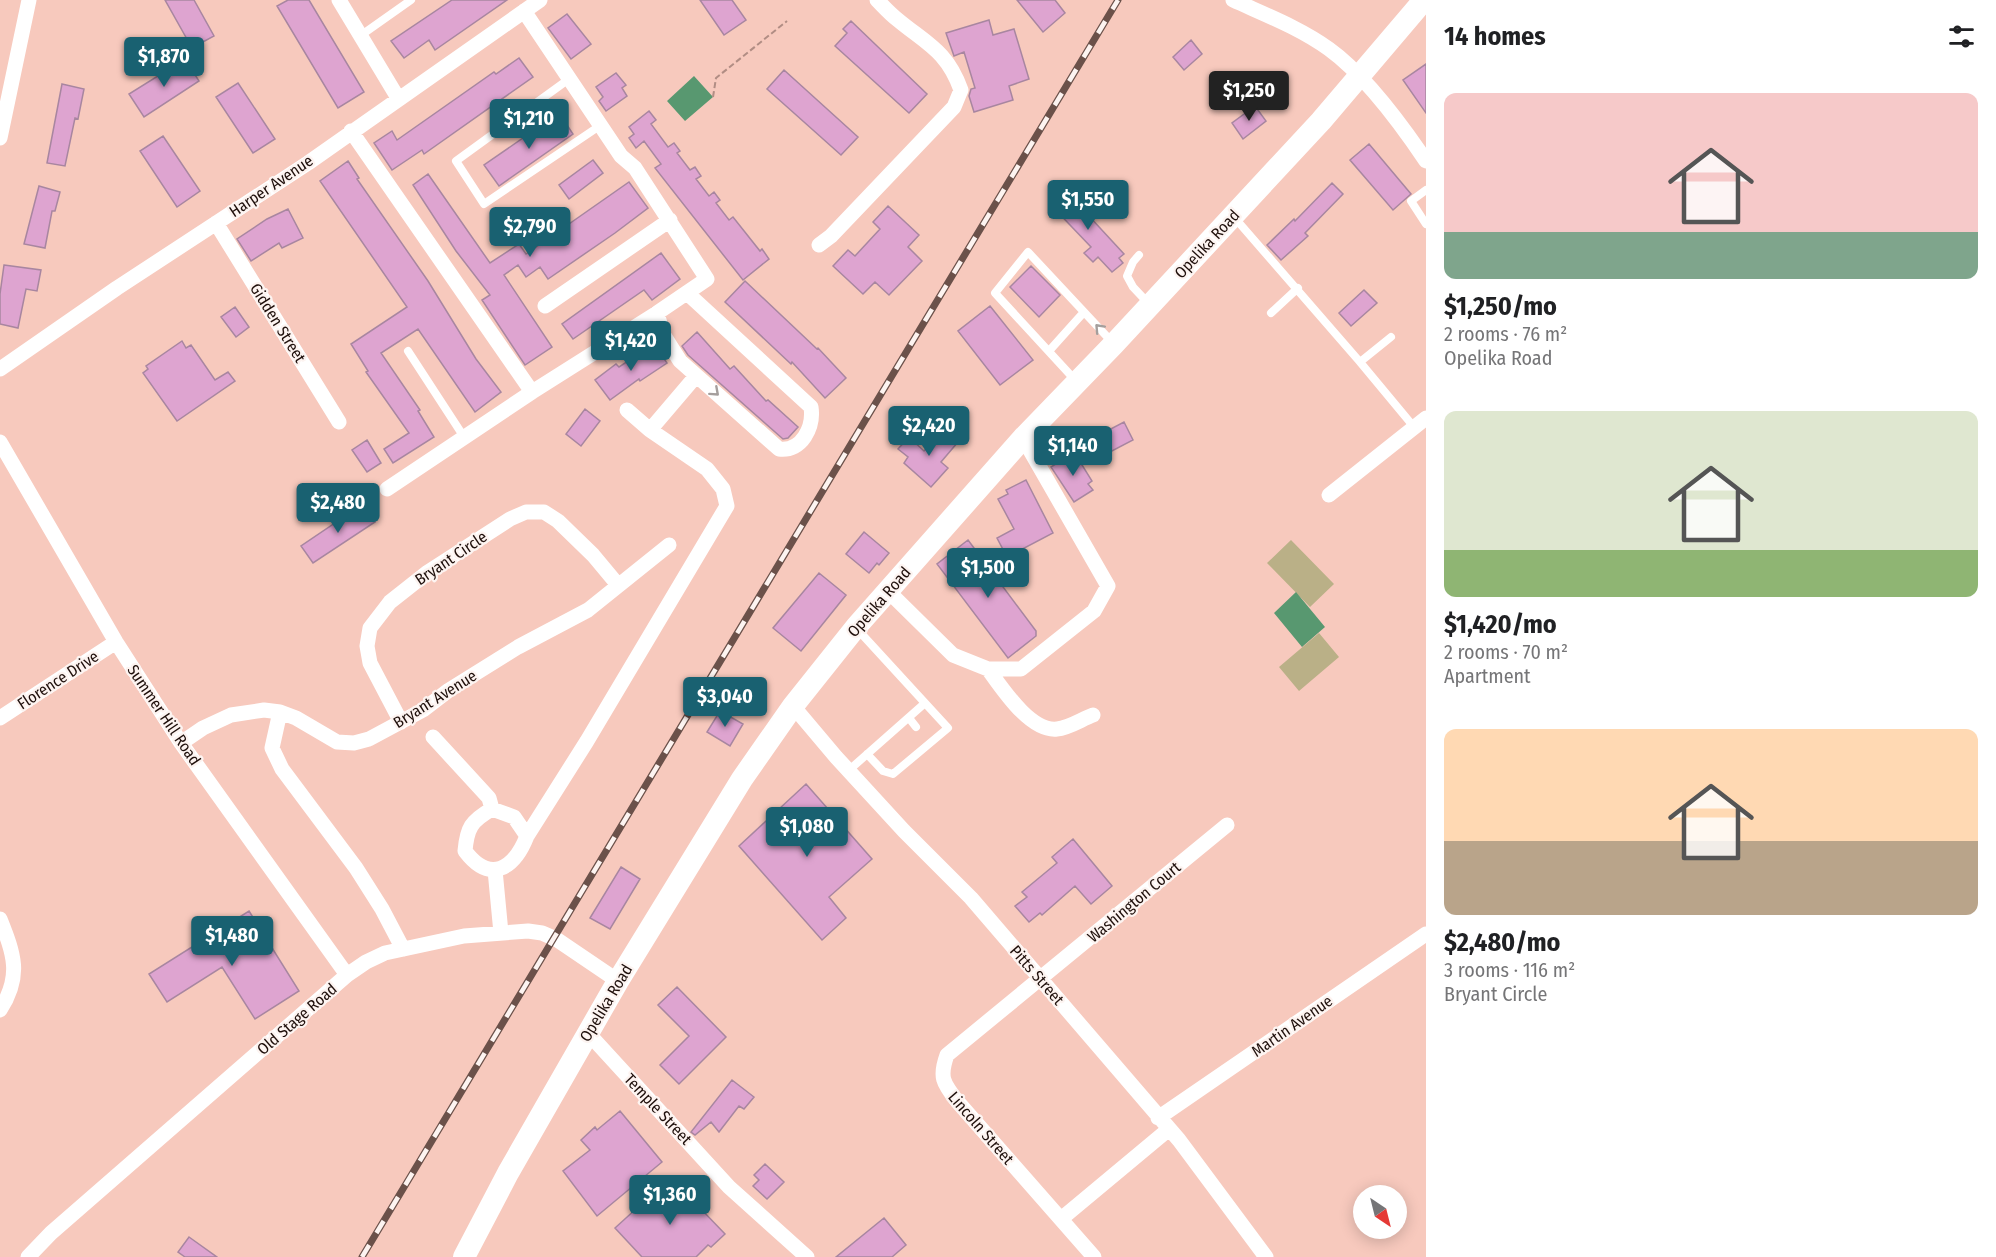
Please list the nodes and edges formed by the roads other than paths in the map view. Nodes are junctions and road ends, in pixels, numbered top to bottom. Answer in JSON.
{"nodes":[{"id":1,"x":29,"y":0,"type":"edge"},
{"id":2,"x":339,"y":0,"type":"edge"},
{"id":3,"x":411,"y":0,"type":"edge"},
{"id":4,"x":540,"y":0,"type":"edge"},
{"id":5,"x":877,"y":0,"type":"edge"},
{"id":6,"x":1233,"y":0,"type":"edge"},
{"id":7,"x":1424,"y":0,"type":"edge"},
{"id":8,"x":524,"y":11,"type":"junction"},
{"id":9,"x":360,"y":36,"type":"junction"},
{"id":10,"x":1358,"y":75,"type":"junction"},
{"id":11,"x":569,"y":79,"type":"junction"},
{"id":12,"x":398,"y":98,"type":"junction"},
{"id":13,"x":601,"y":125,"type":"junction"},
{"id":14,"x":351,"y":131,"type":"junction"},
{"id":15,"x":0,"y":138,"type":"edge"},
{"id":16,"x":1426,"y":161,"type":"edge"},
{"id":17,"x":1426,"y":190,"type":"edge"},
{"id":18,"x":1233,"y":216,"type":"junction"},
{"id":19,"x":670,"y":220,"type":"junction"},
{"id":20,"x":216,"y":223,"type":"junction"},
{"id":21,"x":1426,"y":224,"type":"edge"},
{"id":22,"x":819,"y":245,"type":"dead end"},
{"id":23,"x":1139,"y":255,"type":"dead end"},
{"id":24,"x":1298,"y":288,"type":"junction"},
{"id":25,"x":687,"y":293,"type":"junction"},
{"id":26,"x":1150,"y":305,"type":"junction"},
{"id":27,"x":545,"y":306,"type":"dead end"},
{"id":28,"x":1084,"y":312,"type":"junction"},
{"id":29,"x":657,"y":313,"type":"junction"},
{"id":30,"x":1271,"y":313,"type":"dead end"},
{"id":31,"x":1391,"y":337,"type":"dead end"},
{"id":32,"x":1114,"y":344,"type":"junction"},
{"id":33,"x":408,"y":351,"type":"dead end"},
{"id":34,"x":1048,"y":351,"type":"junction"},
{"id":35,"x":1360,"y":362,"type":"junction"},
{"id":36,"x":0,"y":369,"type":"edge"},
{"id":37,"x":696,"y":376,"type":"junction"},
{"id":38,"x":1077,"y":382,"type":"junction"},
{"id":39,"x":532,"y":392,"type":"junction"},
{"id":40,"x":627,"y":410,"type":"dead end"},
{"id":41,"x":339,"y":422,"type":"dead end"},
{"id":42,"x":1420,"y":423,"type":"edge"},
{"id":43,"x":650,"y":430,"type":"junction"},
{"id":44,"x":464,"y":437,"type":"junction"},
{"id":45,"x":1023,"y":438,"type":"junction"},
{"id":46,"x":0,"y":442,"type":"edge"},
{"id":47,"x":387,"y":489,"type":"dead end"},
{"id":48,"x":1329,"y":495,"type":"dead end"},
{"id":49,"x":669,"y":545,"type":"dead end"},
{"id":50,"x":618,"y":585,"type":"junction"},
{"id":51,"x":888,"y":591,"type":"junction"},
{"id":52,"x":856,"y":627,"type":"junction"},
{"id":53,"x":116,"y":642,"type":"junction"},
{"id":54,"x":988,"y":669,"type":"junction"},
{"id":55,"x":926,"y":703,"type":"junction"},
{"id":56,"x":793,"y":706,"type":"junction"},
{"id":57,"x":280,"y":712,"type":"junction"},
{"id":58,"x":1093,"y":715,"type":"dead end"},
{"id":59,"x":0,"y":718,"type":"edge"},
{"id":60,"x":909,"y":718,"type":"junction"},
{"id":61,"x":401,"y":722,"type":"junction"},
{"id":62,"x":916,"y":727,"type":"dead end"},
{"id":63,"x":896,"y":729,"type":"junction"},
{"id":64,"x":433,"y":737,"type":"dead end"},
{"id":65,"x":903,"y":738,"type":"dead end"},
{"id":66,"x":884,"y":740,"type":"junction"},
{"id":67,"x":181,"y":743,"type":"junction"},
{"id":68,"x":891,"y":748,"type":"dead end"},
{"id":69,"x":867,"y":754,"type":"junction"},
{"id":70,"x":848,"y":771,"type":"junction"},
{"id":71,"x":492,"y":809,"type":"junction"},
{"id":72,"x":1227,"y":825,"type":"dead end"},
{"id":73,"x":527,"y":836,"type":"junction"},
{"id":74,"x":495,"y":870,"type":"junction"},
{"id":75,"x":0,"y":919,"type":"edge"},
{"id":76,"x":501,"y":933,"type":"junction"},
{"id":77,"x":1426,"y":934,"type":"edge"},
{"id":78,"x":403,"y":949,"type":"junction"},
{"id":79,"x":347,"y":975,"type":"junction"},
{"id":80,"x":1041,"y":979,"type":"junction"},
{"id":81,"x":618,"y":981,"type":"junction"},
{"id":82,"x":0,"y":1010,"type":"edge"},
{"id":83,"x":588,"y":1033,"type":"junction"},
{"id":84,"x":1163,"y":1123,"type":"junction"},
{"id":85,"x":1061,"y":1220,"type":"junction"},
{"id":86,"x":28,"y":1257,"type":"edge"},
{"id":87,"x":464,"y":1257,"type":"edge"},
{"id":88,"x":807,"y":1257,"type":"edge"},
{"id":89,"x":1094,"y":1257,"type":"edge"},
{"id":90,"x":1266,"y":1257,"type":"edge"}],
"edges":[{"from":1,"to":15,"type":"street"},
{"from":2,"to":9,"type":"street"},
{"from":3,"to":9,"type":"lane"},
{"from":4,"to":8,"type":"street","name":"Harper Avenue"},
{"from":5,"to":22,"type":"street"},
{"from":6,"to":10,"type":"street"},
{"from":7,"to":10,"type":"main road","name":"Opelika Road"},
{"from":8,"to":11,"type":"street"},
{"from":8,"to":12,"type":"street","name":"Harper Avenue"},
{"from":9,"to":12,"type":"street"},
{"from":10,"to":16,"type":"street"},
{"from":10,"to":18,"type":"main road","name":"Opelika Road"},
{"from":11,"to":13,"type":"street"},
{"from":11,"to":13,"type":"lane"},
{"from":12,"to":14,"type":"street","name":"Harper Avenue"},
{"from":13,"to":19,"type":"street"},
{"from":14,"to":20,"type":"street","name":"Harper Avenue"},
{"from":14,"to":39,"type":"street"},
{"from":17,"to":21,"type":"lane"},
{"from":18,"to":24,"type":"lane"},
{"from":18,"to":26,"type":"main road","name":"Opelika Road"},
{"from":19,"to":25,"type":"street"},
{"from":19,"to":27,"type":"street"},
{"from":20,"to":36,"type":"street","name":"Harper Avenue"},
{"from":20,"to":41,"type":"street","name":"Gidden Street"},
{"from":23,"to":26,"type":"lane"},
{"from":24,"to":30,"type":"lane"},
{"from":24,"to":35,"type":"lane"},
{"from":25,"to":29,"type":"street"},
{"from":37,"to":25,"type":"street","one_way":true},
{"from":26,"to":32,"type":"main road","name":"Opelika Road"},
{"from":32,"to":28,"type":"lane","one_way":true},
{"from":28,"to":34,"type":"lane"},
{"from":28,"to":34,"type":"lane"},
{"from":29,"to":37,"type":"street"},
{"from":29,"to":39,"type":"street"},
{"from":31,"to":35,"type":"lane"},
{"from":32,"to":38,"type":"main road","name":"Opelika Road"},
{"from":33,"to":44,"type":"lane"},
{"from":34,"to":38,"type":"lane"},
{"from":35,"to":42,"type":"lane"},
{"from":37,"to":43,"type":"street"},
{"from":38,"to":45,"type":"main road","name":"Opelika Road"},
{"from":39,"to":44,"type":"street"},
{"from":40,"to":43,"type":"street"},
{"from":42,"to":48,"type":"street"},
{"from":43,"to":73,"type":"street"},
{"from":44,"to":47,"type":"street"},
{"from":45,"to":51,"type":"main road","name":"Opelika Road"},
{"from":45,"to":54,"type":"street"},
{"from":46,"to":53,"type":"street","name":"Summer Hill Road"},
{"from":49,"to":50,"type":"street","name":"Bryant Avenue"},
{"from":50,"to":61,"type":"street","name":"Bryant Avenue"},
{"from":50,"to":61,"type":"street","name":"Bryant Circle"},
{"from":51,"to":52,"type":"main road","name":"Opelika Road"},
{"from":51,"to":54,"type":"street"},
{"from":52,"to":55,"type":"lane"},
{"from":52,"to":56,"type":"main road","name":"Opelika Road"},
{"from":53,"to":59,"type":"street","name":"Florence Drive"},
{"from":53,"to":67,"type":"street","name":"Summer Hill Road"},
{"from":54,"to":58,"type":"street"},
{"from":55,"to":60,"type":"lane"},
{"from":55,"to":69,"type":"lane"},
{"from":56,"to":70,"type":"street","name":"Pitts Street"},
{"from":56,"to":81,"type":"main road","name":"Opelika Road"},
{"from":57,"to":61,"type":"street","name":"Bryant Avenue"},
{"from":57,"to":67,"type":"street","name":"Bryant Avenue"},
{"from":57,"to":78,"type":"street"},
{"from":60,"to":62,"type":"lane"},
{"from":60,"to":63,"type":"lane"},
{"from":63,"to":65,"type":"lane"},
{"from":63,"to":66,"type":"lane"},
{"from":64,"to":71,"type":"street"},
{"from":66,"to":68,"type":"lane"},
{"from":66,"to":69,"type":"lane"},
{"from":67,"to":79,"type":"street","name":"Summer Hill Road"},
{"from":69,"to":70,"type":"lane"},
{"from":70,"to":80,"type":"street","name":"Pitts Street"},
{"from":71,"to":73,"type":"street"},
{"from":71,"to":74,"type":"street"},
{"from":72,"to":80,"type":"street","name":"Washington Court"},
{"from":73,"to":74,"type":"street"},
{"from":74,"to":76,"type":"street"},
{"from":75,"to":82,"type":"street"},
{"from":76,"to":78,"type":"street","name":"Old Stage Road"},
{"from":76,"to":81,"type":"street","name":"Old Stage Road"},
{"from":77,"to":84,"type":"street","name":"Martin Avenue"},
{"from":78,"to":79,"type":"street","name":"Old Stage Road"},
{"from":79,"to":86,"type":"street","name":"Old Stage Road"},
{"from":80,"to":84,"type":"street","name":"Pitts Street"},
{"from":80,"to":85,"type":"street","name":"Lincoln Street"},
{"from":81,"to":83,"type":"main road","name":"Opelika Road"},
{"from":83,"to":87,"type":"main road","name":"Opelika Road"},
{"from":83,"to":88,"type":"street","name":"Temple Street"},
{"from":84,"to":85,"type":"street","name":"Martin Avenue"},
{"from":84,"to":90,"type":"street","name":"Pitts Street"},
{"from":85,"to":89,"type":"street","name":"Lincoln Street"}]}
